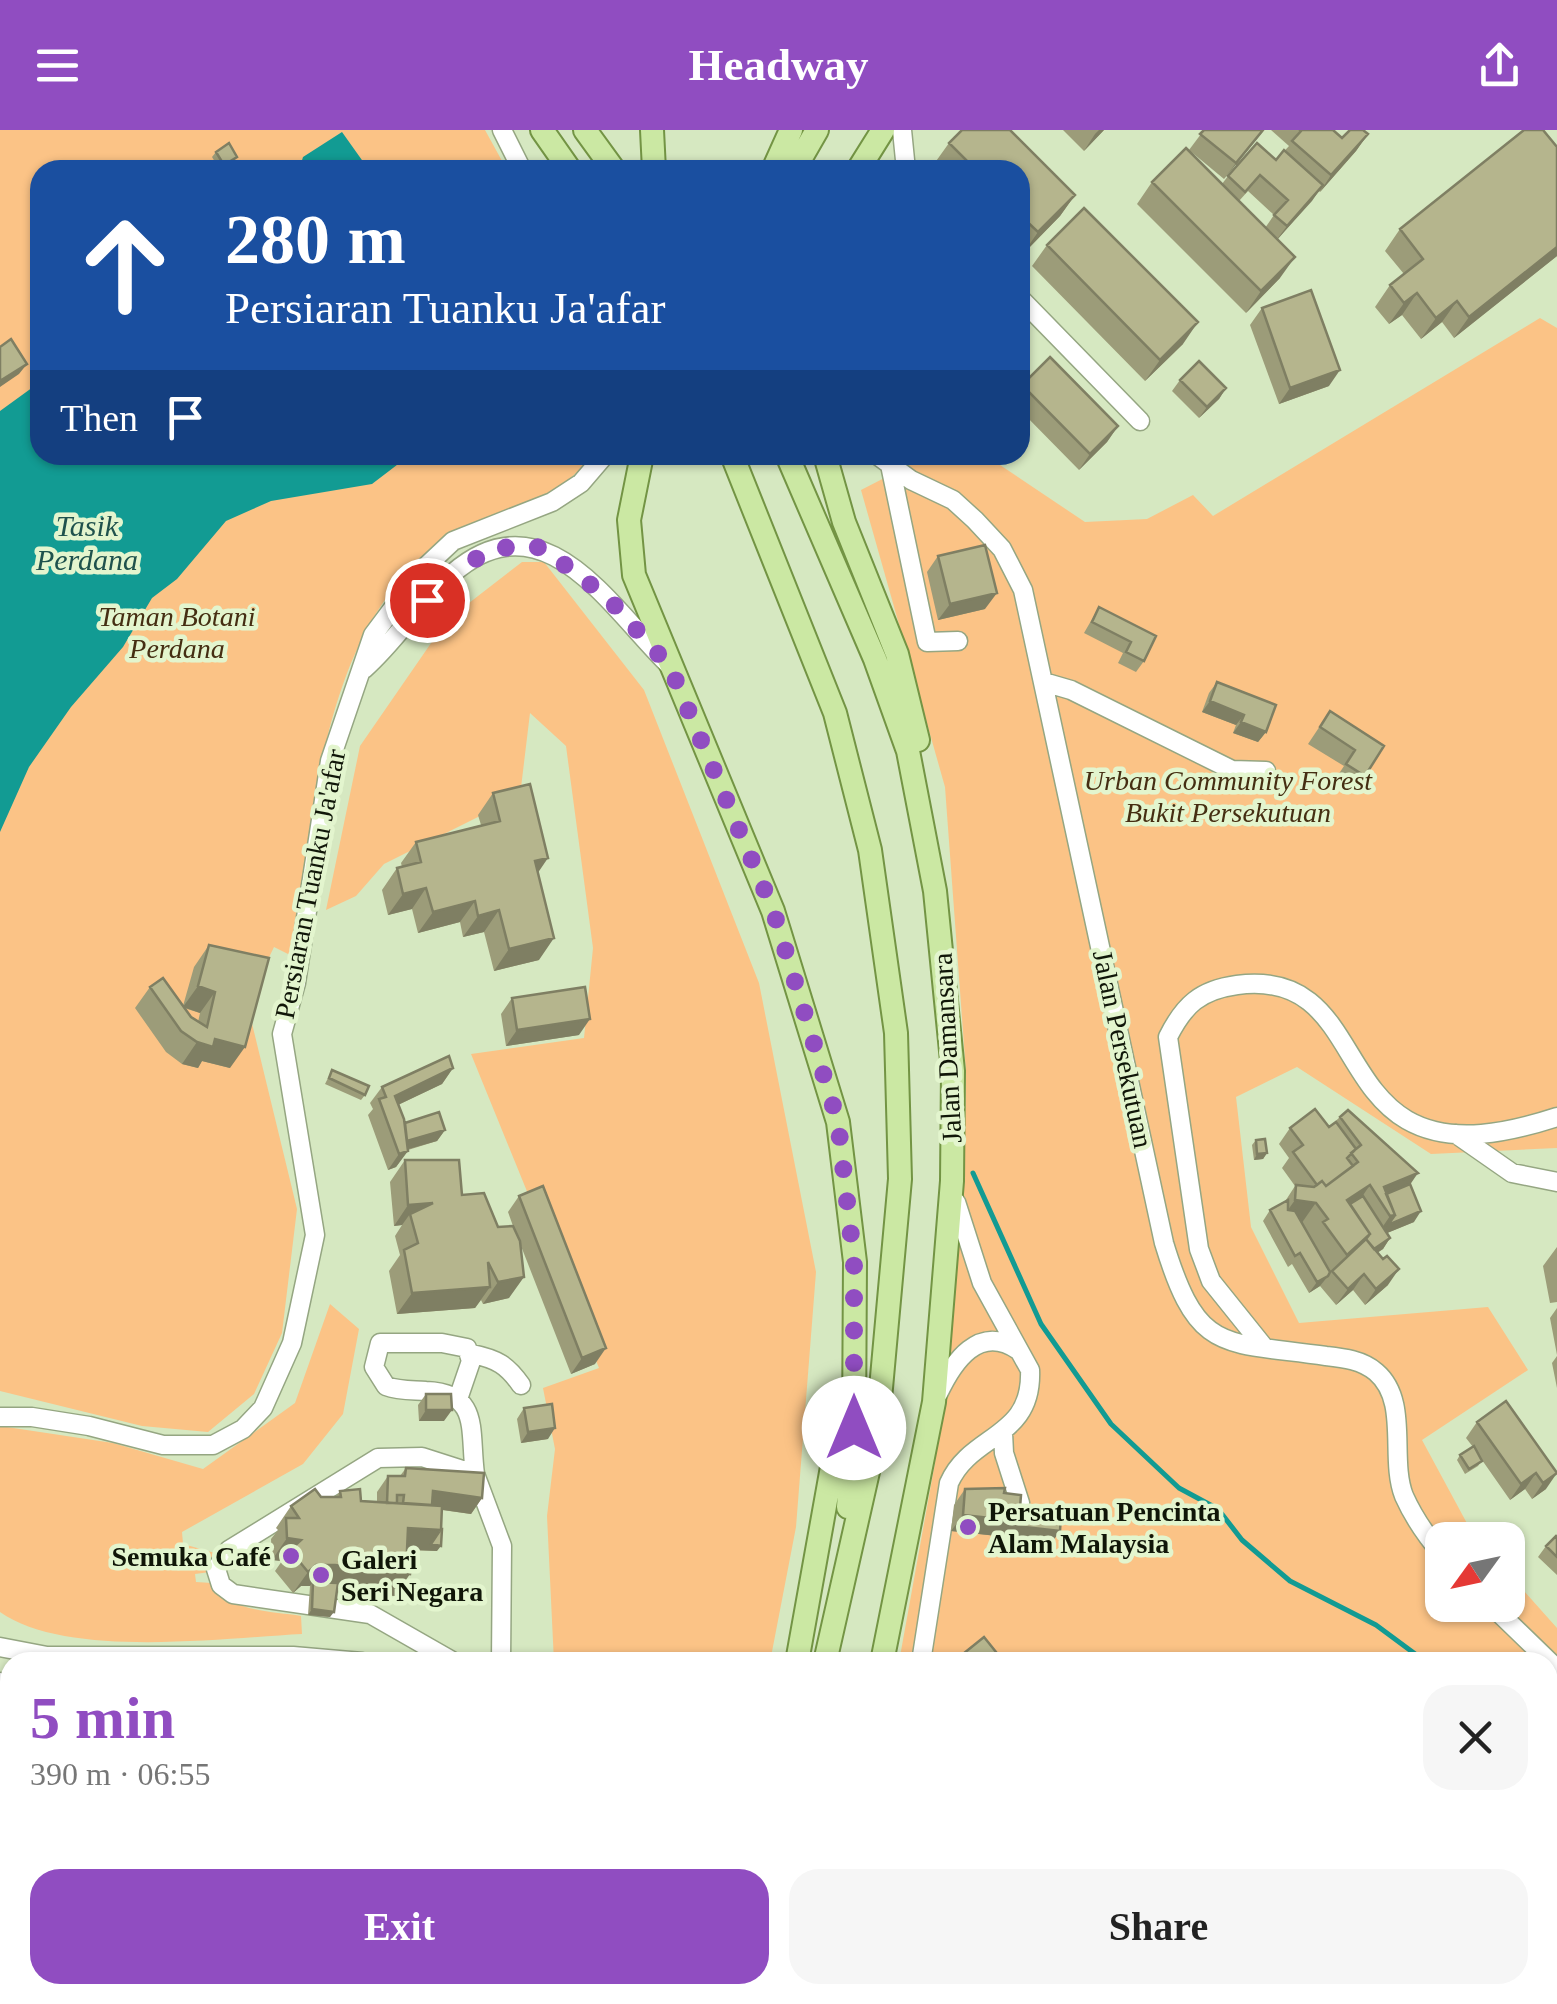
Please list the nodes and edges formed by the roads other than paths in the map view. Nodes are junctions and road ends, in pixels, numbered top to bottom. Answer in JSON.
{"nodes":[{"id":1,"x":502,"y":130,"type":"edge"},
{"id":2,"x":542,"y":130,"type":"edge"},
{"id":3,"x":586,"y":130,"type":"edge"},
{"id":4,"x":652,"y":130,"type":"edge"},
{"id":5,"x":772,"y":130,"type":"edge"},
{"id":6,"x":791,"y":130,"type":"edge"},
{"id":7,"x":817,"y":130,"type":"edge"},
{"id":8,"x":883,"y":130,"type":"edge"},
{"id":9,"x":902,"y":130,"type":"edge"},
{"id":10,"x":517,"y":160,"type":"edge"},
{"id":11,"x":563,"y":160,"type":"edge"},
{"id":12,"x":607,"y":160,"type":"edge"},
{"id":13,"x":654,"y":160,"type":"edge"},
{"id":14,"x":770,"y":160,"type":"edge"},
{"id":15,"x":775,"y":160,"type":"edge"},
{"id":16,"x":800,"y":160,"type":"edge"},
{"id":17,"x":864,"y":160,"type":"edge"},
{"id":18,"x":905,"y":160,"type":"edge"},
{"id":19,"x":1030,"y":308,"type":"edge"},
{"id":20,"x":1140,"y":421,"type":"dead end"},
{"id":21,"x":596,"y":465,"type":"edge"},
{"id":22,"x":640,"y":465,"type":"edge"},
{"id":23,"x":736,"y":465,"type":"edge"},
{"id":24,"x":791,"y":465,"type":"edge"},
{"id":25,"x":828,"y":465,"type":"edge"},
{"id":26,"x":885,"y":465,"type":"edge"},
{"id":27,"x":893,"y":465,"type":"edge"},
{"id":28,"x":958,"y":641,"type":"dead end"},
{"id":29,"x":670,"y":667,"type":"junction"},
{"id":30,"x":360,"y":672,"type":"junction"},
{"id":31,"x":1047,"y":683,"type":"junction"},
{"id":32,"x":1266,"y":772,"type":"dead end"},
{"id":33,"x":928,"y":842,"type":"junction"},
{"id":34,"x":1557,"y":1117,"type":"edge"},
{"id":35,"x":1456,"y":1133,"type":"junction"},
{"id":36,"x":952,"y":1181,"type":"junction"},
{"id":37,"x":1557,"y":1182,"type":"edge"},
{"id":38,"x":855,"y":1336,"type":"junction"},
{"id":39,"x":1264,"y":1347,"type":"junction"},
{"id":40,"x":1018,"y":1350,"type":"junction"},
{"id":41,"x":472,"y":1354,"type":"junction"},
{"id":42,"x":522,"y":1386,"type":"dead end"},
{"id":43,"x":459,"y":1396,"type":"junction"},
{"id":44,"x":934,"y":1402,"type":"junction"},
{"id":45,"x":0,"y":1417,"type":"edge"},
{"id":46,"x":1004,"y":1433,"type":"junction"},
{"id":47,"x":475,"y":1474,"type":"junction"},
{"id":48,"x":1020,"y":1503,"type":"edge"},
{"id":49,"x":1425,"y":1528,"type":"edge"},
{"id":50,"x":842,"y":1586,"type":"junction"},
{"id":51,"x":1508,"y":1622,"type":"edge"},
{"id":52,"x":0,"y":1647,"type":"edge"},
{"id":53,"x":26,"y":1652,"type":"edge"},
{"id":54,"x":436,"y":1652,"type":"edge"},
{"id":55,"x":501,"y":1652,"type":"edge"},
{"id":56,"x":799,"y":1652,"type":"edge"},
{"id":57,"x":828,"y":1652,"type":"edge"},
{"id":58,"x":884,"y":1652,"type":"edge"},
{"id":59,"x":923,"y":1652,"type":"edge"},
{"id":60,"x":1539,"y":1652,"type":"edge"}],
"edges":[{"from":1,"to":10,"type":"street"},
{"from":2,"to":11,"type":"main road"},
{"from":3,"to":12,"type":"main road"},
{"from":4,"to":13,"type":"main road"},
{"from":5,"to":14,"type":"main road"},
{"from":6,"to":15,"type":"main road"},
{"from":7,"to":16,"type":"main road"},
{"from":8,"to":17,"type":"main road"},
{"from":9,"to":18,"type":"street"},
{"from":19,"to":20,"type":"street"},
{"from":21,"to":30,"type":"street","name":"Persiaran Tuanku Ja'afar"},
{"from":22,"to":29,"type":"main road"},
{"from":23,"to":50,"type":"main road","name":"Jalan Damansara"},
{"from":24,"to":33,"type":"main road","name":"Jalan Damansara"},
{"from":25,"to":33,"type":"main road"},
{"from":26,"to":28,"type":"street"},
{"from":27,"to":31,"type":"street","name":"Jalan Persekutuan"},
{"from":29,"to":30,"type":"street","name":"Persiaran Tuanku Ja'afar"},
{"from":29,"to":38,"type":"main road"},
{"from":30,"to":45,"type":"street","name":"Persiaran Tuanku Ja'afar"},
{"from":31,"to":32,"type":"street"},
{"from":31,"to":39,"type":"street","name":"Jalan Persekutuan"},
{"from":33,"to":36,"type":"main road","name":"Jalan Damansara"},
{"from":34,"to":35,"type":"street"},
{"from":35,"to":37,"type":"street"},
{"from":35,"to":39,"type":"street"},
{"from":36,"to":40,"type":"street"},
{"from":36,"to":44,"type":"main road","name":"Jalan Damansara"},
{"from":38,"to":50,"type":"main road"},
{"from":38,"to":56,"type":"main road"},
{"from":39,"to":49,"type":"street","name":"Jalan Persekutuan"},
{"from":40,"to":44,"type":"street"},
{"from":40,"to":46,"type":"street"},
{"from":41,"to":42,"type":"street"},
{"from":41,"to":43,"type":"street"},
{"from":41,"to":43,"type":"street"},
{"from":43,"to":47,"type":"street"},
{"from":44,"to":58,"type":"main road","name":"Jalan Damansara"},
{"from":46,"to":48,"type":"street"},
{"from":46,"to":59,"type":"street"},
{"from":47,"to":54,"type":"street"},
{"from":47,"to":55,"type":"street"},
{"from":50,"to":57,"type":"main road","name":"Jalan Damansara"},
{"from":51,"to":60,"type":"street"},
{"from":52,"to":53,"type":"street"}]}
